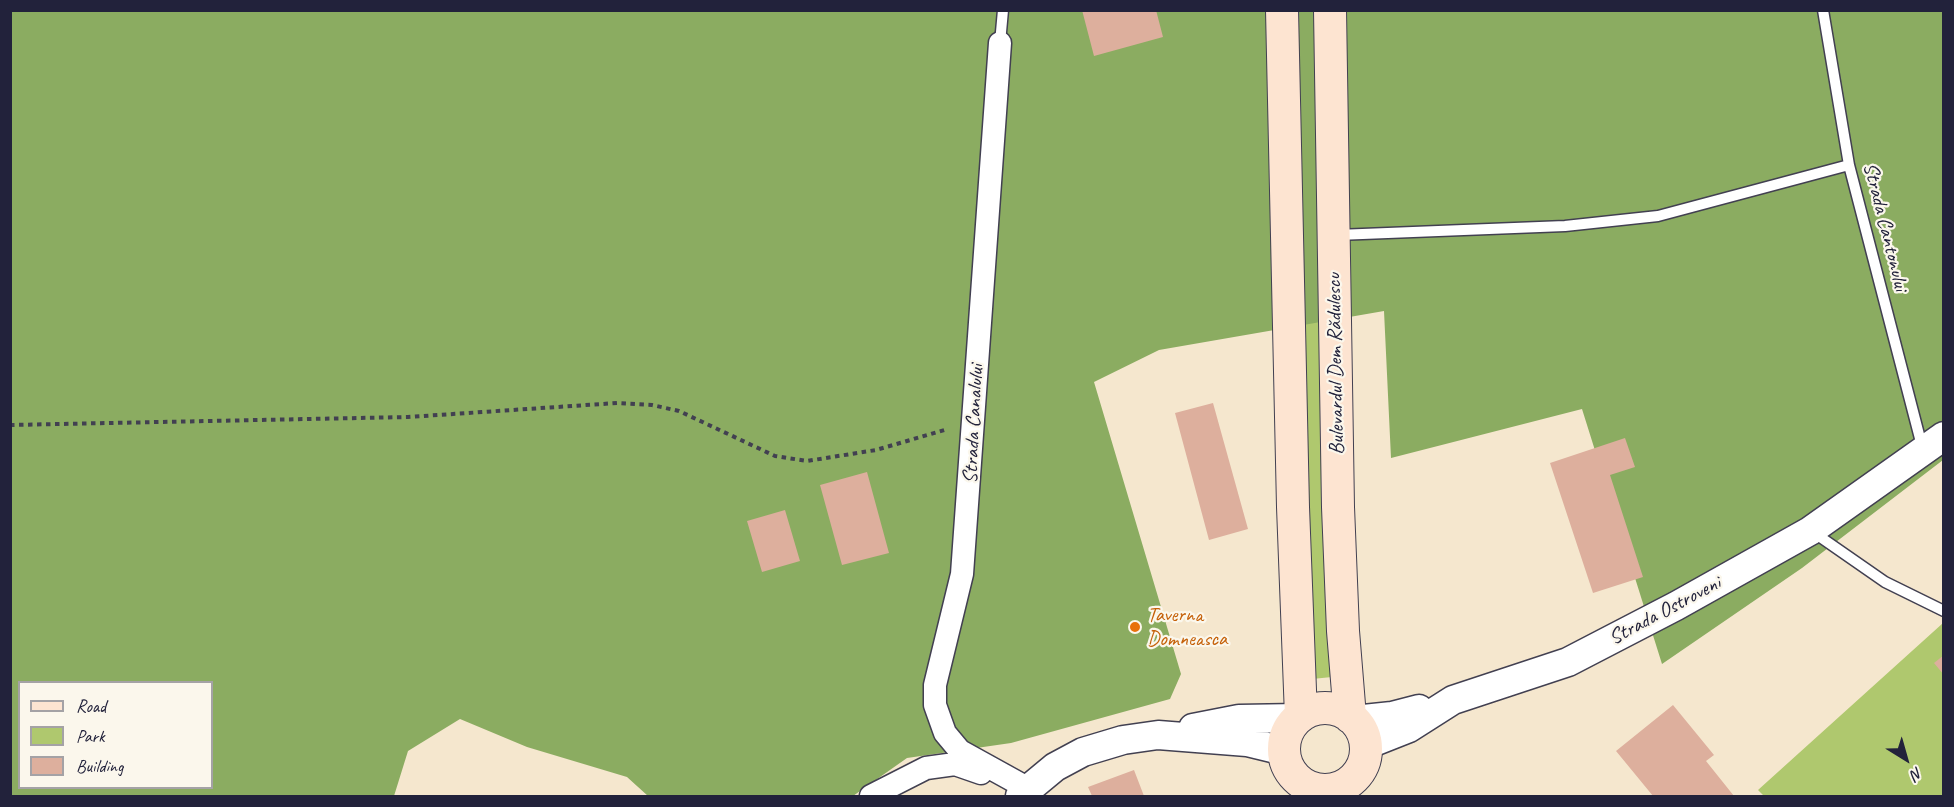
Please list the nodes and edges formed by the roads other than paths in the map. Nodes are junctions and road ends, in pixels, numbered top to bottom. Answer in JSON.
{"nodes":[{"id":1,"x":1003,"y":10,"type":"edge"},
{"id":2,"x":1282,"y":10,"type":"edge"},
{"id":3,"x":1330,"y":10,"type":"edge"},
{"id":4,"x":1822,"y":10,"type":"edge"},
{"id":5,"x":1000,"y":43,"type":"joint"},
{"id":6,"x":1849,"y":165,"type":"junction"},
{"id":7,"x":1334,"y":235,"type":"junction"},
{"id":8,"x":1933,"y":443,"type":"edge"},
{"id":9,"x":1810,"y":531,"type":"junction"},
{"id":10,"x":1944,"y":611,"type":"edge"},
{"id":11,"x":1300,"y":717,"type":"junction"},
{"id":12,"x":1356,"y":727,"type":"junction"},
{"id":13,"x":1158,"y":735,"type":"junction"},
{"id":14,"x":1284,"y":751,"type":"junction"},
{"id":15,"x":1352,"y":788,"type":"edge"},
{"id":16,"x":1301,"y":790,"type":"edge"},
{"id":17,"x":1023,"y":792,"type":"edge"},
{"id":18,"x":871,"y":796,"type":"edge"}],
"edges":[{"from":1,"to":5,"type":"lane","name":"Strada Canalului"},
{"from":2,"to":11,"type":"main road"},
{"from":3,"to":7,"type":"main road","name":"Bulevardul Dem Rădulescu"},
{"from":4,"to":6,"type":"lane","name":"Strada Cantonului"},
{"from":5,"to":17,"type":"street","name":"Strada Canalului"},
{"from":6,"to":7,"type":"lane"},
{"from":6,"to":8,"type":"lane","name":"Strada Cantonului"},
{"from":7,"to":12,"type":"main road","name":"Bulevardul Dem Rădulescu"},
{"from":8,"to":9,"type":"street","name":"Strada Ostroveni"},
{"from":9,"to":10,"type":"lane"},
{"from":9,"to":12,"type":"street","name":"Strada Ostroveni"},
{"from":11,"to":12,"type":"main road"},
{"from":11,"to":13,"type":"street"},
{"from":11,"to":14,"type":"main road"},
{"from":12,"to":15,"type":"main road","name":"Bulevardul Dem Rădulescu"},
{"from":13,"to":14,"type":"street"},
{"from":13,"to":17,"type":"street"},
{"from":14,"to":16,"type":"main road","name":"Bulevardul Dem Rădulescu"},
{"from":15,"to":16,"type":"main road","name":"Bulevardul Dem Rădulescu"},
{"from":17,"to":18,"type":"street"}]}
